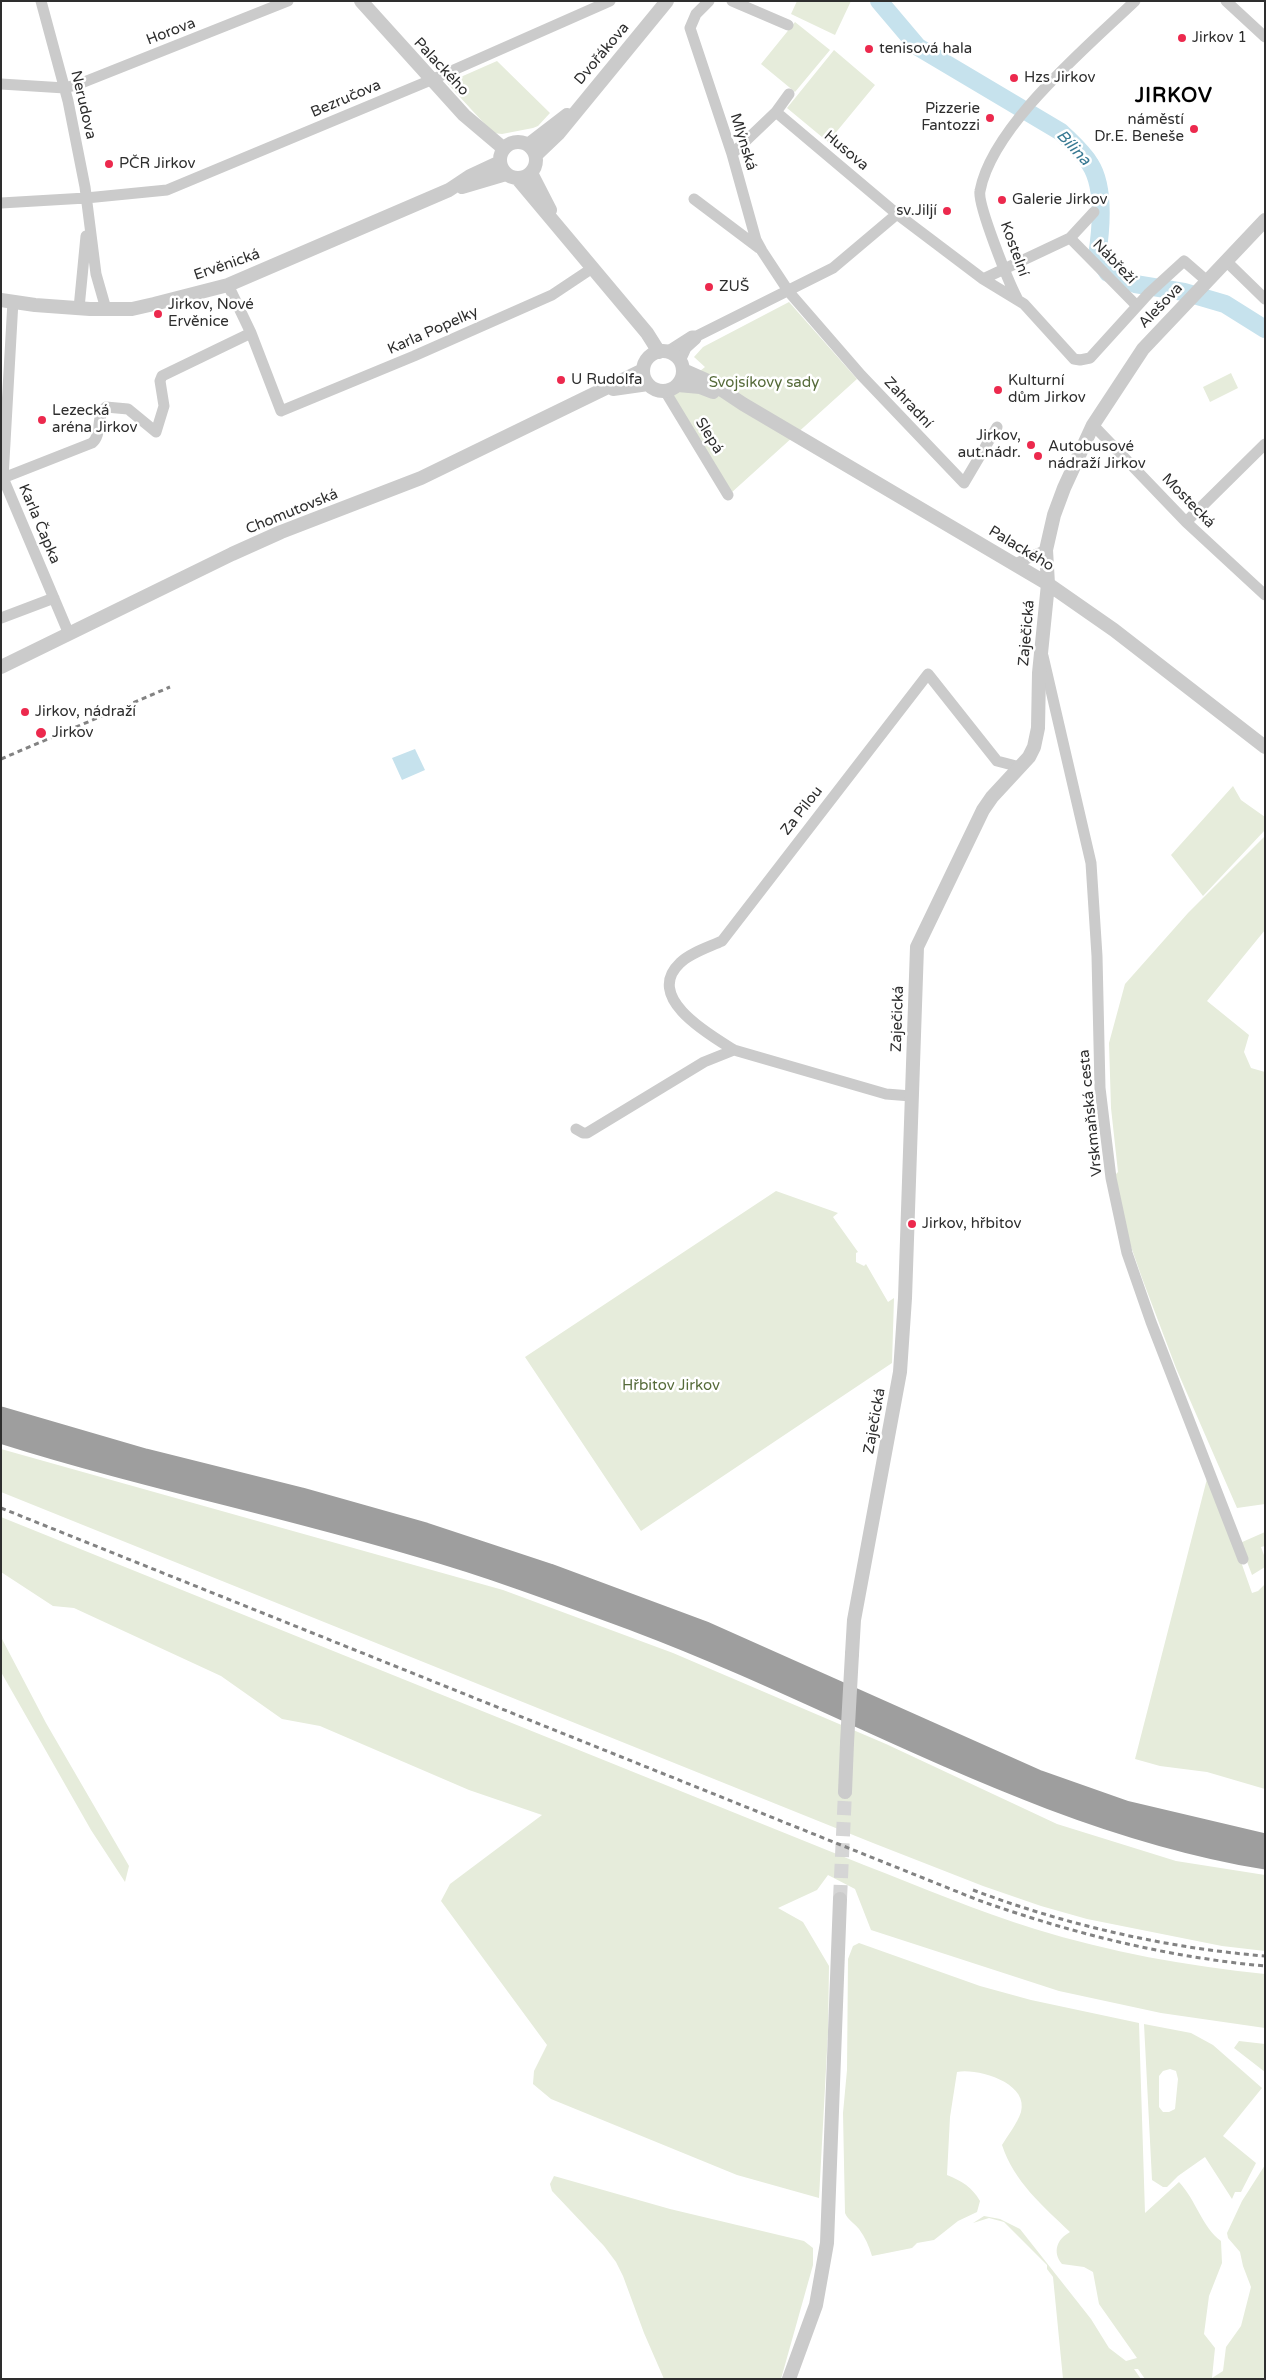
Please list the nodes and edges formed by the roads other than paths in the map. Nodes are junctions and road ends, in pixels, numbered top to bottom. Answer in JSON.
{"nodes":[{"id":1,"x":41,"y":1,"type":"edge"},
{"id":2,"x":288,"y":1,"type":"edge"},
{"id":3,"x":361,"y":1,"type":"edge"},
{"id":4,"x":610,"y":1,"type":"edge"},
{"id":5,"x":667,"y":1,"type":"edge"},
{"id":6,"x":709,"y":1,"type":"edge"},
{"id":7,"x":732,"y":1,"type":"edge"},
{"id":8,"x":1226,"y":1,"type":"edge"},
{"id":9,"x":1132,"y":4,"type":"edge"},
{"id":10,"x":788,"y":24,"type":"dead end"},
{"id":11,"x":1265,"y":37,"type":"edge"},
{"id":12,"x":431,"y":80,"type":"junction"},
{"id":13,"x":1,"y":84,"type":"edge"},
{"id":14,"x":65,"y":88,"type":"junction"},
{"id":15,"x":789,"y":94,"type":"dead end"},
{"id":16,"x":776,"y":112,"type":"junction"},
{"id":17,"x":504,"y":148,"type":"junction"},
{"id":18,"x":532,"y":150,"type":"junction"},
{"id":19,"x":732,"y":154,"type":"junction"},
{"id":20,"x":508,"y":171,"type":"junction"},
{"id":21,"x":531,"y":173,"type":"junction"},
{"id":22,"x":86,"y":198,"type":"junction"},
{"id":23,"x":694,"y":200,"type":"dead end"},
{"id":24,"x":1,"y":202,"type":"edge"},
{"id":25,"x":1094,"y":212,"type":"dead end"},
{"id":26,"x":897,"y":214,"type":"junction"},
{"id":27,"x":87,"y":217,"type":"junction"},
{"id":28,"x":1265,"y":220,"type":"edge"},
{"id":29,"x":559,"y":226,"type":"junction"},
{"id":30,"x":1070,"y":238,"type":"junction"},
{"id":31,"x":762,"y":251,"type":"junction"},
{"id":32,"x":1226,"y":261,"type":"junction"},
{"id":33,"x":591,"y":269,"type":"junction"},
{"id":34,"x":1003,"y":270,"type":"junction"},
{"id":35,"x":984,"y":279,"type":"junction"},
{"id":36,"x":1207,"y":281,"type":"junction"},
{"id":37,"x":228,"y":285,"type":"junction"},
{"id":38,"x":789,"y":292,"type":"junction"},
{"id":39,"x":1017,"y":298,"type":"junction"},
{"id":40,"x":616,"y":299,"type":"junction"},
{"id":41,"x":1265,"y":299,"type":"edge"},
{"id":42,"x":7,"y":300,"type":"edge"},
{"id":43,"x":1137,"y":306,"type":"junction"},
{"id":44,"x":79,"y":308,"type":"junction"},
{"id":45,"x":106,"y":309,"type":"junction"},
{"id":46,"x":251,"y":333,"type":"junction"},
{"id":47,"x":697,"y":336,"type":"junction"},
{"id":48,"x":663,"y":352,"type":"junction"},
{"id":49,"x":645,"y":365,"type":"junction"},
{"id":50,"x":681,"y":366,"type":"junction"},
{"id":51,"x":648,"y":384,"type":"junction"},
{"id":52,"x":672,"y":388,"type":"junction"},
{"id":53,"x":597,"y":391,"type":"junction"},
{"id":54,"x":743,"y":404,"type":"junction"},
{"id":55,"x":1093,"y":424,"type":"junction"},
{"id":56,"x":996,"y":427,"type":"dead end"},
{"id":57,"x":1265,"y":444,"type":"edge"},
{"id":58,"x":3,"y":473,"type":"edge"},
{"id":59,"x":728,"y":495,"type":"dead end"},
{"id":60,"x":1186,"y":522,"type":"junction"},
{"id":61,"x":1046,"y":550,"type":"junction"},
{"id":62,"x":1015,"y":564,"type":"junction"},
{"id":63,"x":1048,"y":584,"type":"junction"},
{"id":64,"x":1265,"y":595,"type":"edge"},
{"id":65,"x":54,"y":598,"type":"junction"},
{"id":66,"x":1,"y":618,"type":"edge"},
{"id":67,"x":69,"y":634,"type":"junction"},
{"id":68,"x":1041,"y":647,"type":"junction"},
{"id":69,"x":1,"y":667,"type":"edge"},
{"id":70,"x":1265,"y":747,"type":"edge"},
{"id":71,"x":1020,"y":767,"type":"junction"},
{"id":72,"x":734,"y":1050,"type":"junction"},
{"id":73,"x":911,"y":1096,"type":"junction"},
{"id":74,"x":576,"y":1129,"type":"dead end"},
{"id":75,"x":1,"y":1411,"type":"edge"},
{"id":76,"x":1,"y":1416,"type":"edge"},
{"id":77,"x":1,"y":1434,"type":"edge"},
{"id":78,"x":58,"y":1435,"type":"junction"},
{"id":79,"x":1243,"y":1560,"type":"dead end"},
{"id":80,"x":845,"y":1792,"type":"tunnel mouth"},
{"id":81,"x":1265,"y":1843,"type":"edge"},
{"id":82,"x":1265,"y":1860,"type":"edge"},
{"id":83,"x":840,"y":1900,"type":"tunnel mouth"},
{"id":84,"x":789,"y":2379,"type":"edge"}],
"edges":[{"from":1,"to":14,"type":"street","name":"Nerudova"},
{"from":2,"to":14,"type":"street","name":"Horova"},
{"from":3,"to":12,"type":"street","name":"Palackého"},
{"from":4,"to":12,"type":"street","name":"Bezručova"},
{"from":5,"to":18,"type":"street","name":"Dvořákova"},
{"from":6,"to":19,"type":"street","name":"Mlýnská"},
{"from":7,"to":10,"type":"street"},
{"from":8,"to":11,"type":"street"},
{"from":9,"to":34,"type":"street","name":"Kostelní"},
{"from":12,"to":17,"type":"street","name":"Palackého"},
{"from":12,"to":22,"type":"street","name":"Bezručova"},
{"from":13,"to":14,"type":"street"},
{"from":14,"to":22,"type":"street","name":"Nerudova"},
{"from":15,"to":16,"type":"street"},
{"from":16,"to":19,"type":"street"},
{"from":16,"to":26,"type":"street","name":"Husova"},
{"from":17,"to":18,"type":"street"},
{"from":17,"to":20,"type":"street"},
{"from":18,"to":21,"type":"street"},
{"from":19,"to":31,"type":"street","name":"Mlýnská"},
{"from":20,"to":21,"type":"street"},
{"from":20,"to":29,"type":"street"},
{"from":20,"to":37,"type":"street","name":"Ervěnická"},
{"from":21,"to":29,"type":"street"},
{"from":22,"to":24,"type":"street","name":"Bezručova"},
{"from":22,"to":27,"type":"street","name":"Nerudova"},
{"from":23,"to":31,"type":"street"},
{"from":25,"to":30,"type":"street","name":"Nábřeží"},
{"from":26,"to":35,"type":"street","name":"Kostelní"},
{"from":26,"to":38,"type":"street","name":"Chomutovská"},
{"from":27,"to":44,"type":"street","name":"Nerudova"},
{"from":27,"to":45,"type":"street","name":"Nerudova"},
{"from":28,"to":32,"type":"street","name":"Alešova"},
{"from":29,"to":33,"type":"street"},
{"from":30,"to":34,"type":"street","name":"Nábřeží"},
{"from":30,"to":43,"type":"street","name":"Nábřeží"},
{"from":31,"to":38,"type":"street","name":"Mlýnská"},
{"from":32,"to":36,"type":"street","name":"Alešova"},
{"from":32,"to":41,"type":"street"},
{"from":33,"to":40,"type":"street"},
{"from":33,"to":46,"type":"street","name":"Karla Popelky"},
{"from":34,"to":35,"type":"street","name":"Nábřeží"},
{"from":34,"to":39,"type":"street","name":"Kostelní"},
{"from":35,"to":39,"type":"street","name":"Kostelní"},
{"from":36,"to":43,"type":"street"},
{"from":36,"to":55,"type":"street","name":"Alešova"},
{"from":37,"to":45,"type":"street","name":"Ervěnická"},
{"from":37,"to":46,"type":"street"},
{"from":38,"to":47,"type":"street","name":"Chomutovská"},
{"from":38,"to":56,"type":"street","name":"Zahradní"},
{"from":39,"to":43,"type":"street","name":"Kostelní"},
{"from":40,"to":48,"type":"street"},
{"from":40,"to":49,"type":"street"},
{"from":42,"to":44,"type":"street","name":"Ervěnická"},
{"from":42,"to":58,"type":"street","name":"Karla Čapka"},
{"from":44,"to":45,"type":"street","name":"Ervěnická"},
{"from":46,"to":58,"type":"street"},
{"from":47,"to":48,"type":"street","name":"Chomutovská"},
{"from":47,"to":50,"type":"street","name":"Chomutovská"},
{"from":48,"to":49,"type":"street","name":"Chomutovská"},
{"from":48,"to":50,"type":"street"},
{"from":49,"to":51,"type":"street"},
{"from":49,"to":53,"type":"street","name":"Chomutovská"},
{"from":50,"to":52,"type":"street","name":"Chomutovská"},
{"from":50,"to":54,"type":"street","name":"Palackého"},
{"from":51,"to":52,"type":"street"},
{"from":51,"to":53,"type":"street","name":"Chomutovská"},
{"from":52,"to":54,"type":"street","name":"Palackého"},
{"from":52,"to":59,"type":"street","name":"Slepá"},
{"from":53,"to":67,"type":"street","name":"Chomutovská"},
{"from":54,"to":62,"type":"street","name":"Palackého"},
{"from":55,"to":60,"type":"street","name":"Mostecká"},
{"from":55,"to":61,"type":"street","name":"Zaječická"},
{"from":57,"to":60,"type":"street"},
{"from":58,"to":65,"type":"street","name":"Karla Čapka"},
{"from":60,"to":64,"type":"street","name":"Mostecká"},
{"from":61,"to":62,"type":"street"},
{"from":61,"to":63,"type":"street","name":"Zaječická"},
{"from":62,"to":63,"type":"street","name":"Palackého"},
{"from":63,"to":68,"type":"street","name":"Zaječická"},
{"from":63,"to":70,"type":"street","name":"Palackého"},
{"from":65,"to":66,"type":"street"},
{"from":65,"to":67,"type":"street","name":"Karla Čapka"},
{"from":67,"to":69,"type":"street","name":"Chomutovská"},
{"from":68,"to":71,"type":"street","name":"Zaječická"},
{"from":68,"to":79,"type":"street","name":"Vrskmaňská cesta"},
{"from":71,"to":72,"type":"street","name":"Za Pilou"},
{"from":71,"to":73,"type":"street","name":"Zaječická"},
{"from":72,"to":73,"type":"street"},
{"from":72,"to":74,"type":"street"},
{"from":73,"to":80,"type":"street","name":"Zaječická","bridge":true},
{"from":75,"to":78,"type":"highway"},
{"from":76,"to":78,"type":"highway"},
{"from":77,"to":82,"type":"highway"},
{"from":78,"to":81,"type":"highway"},
{"from":83,"to":84,"type":"street"}]}
